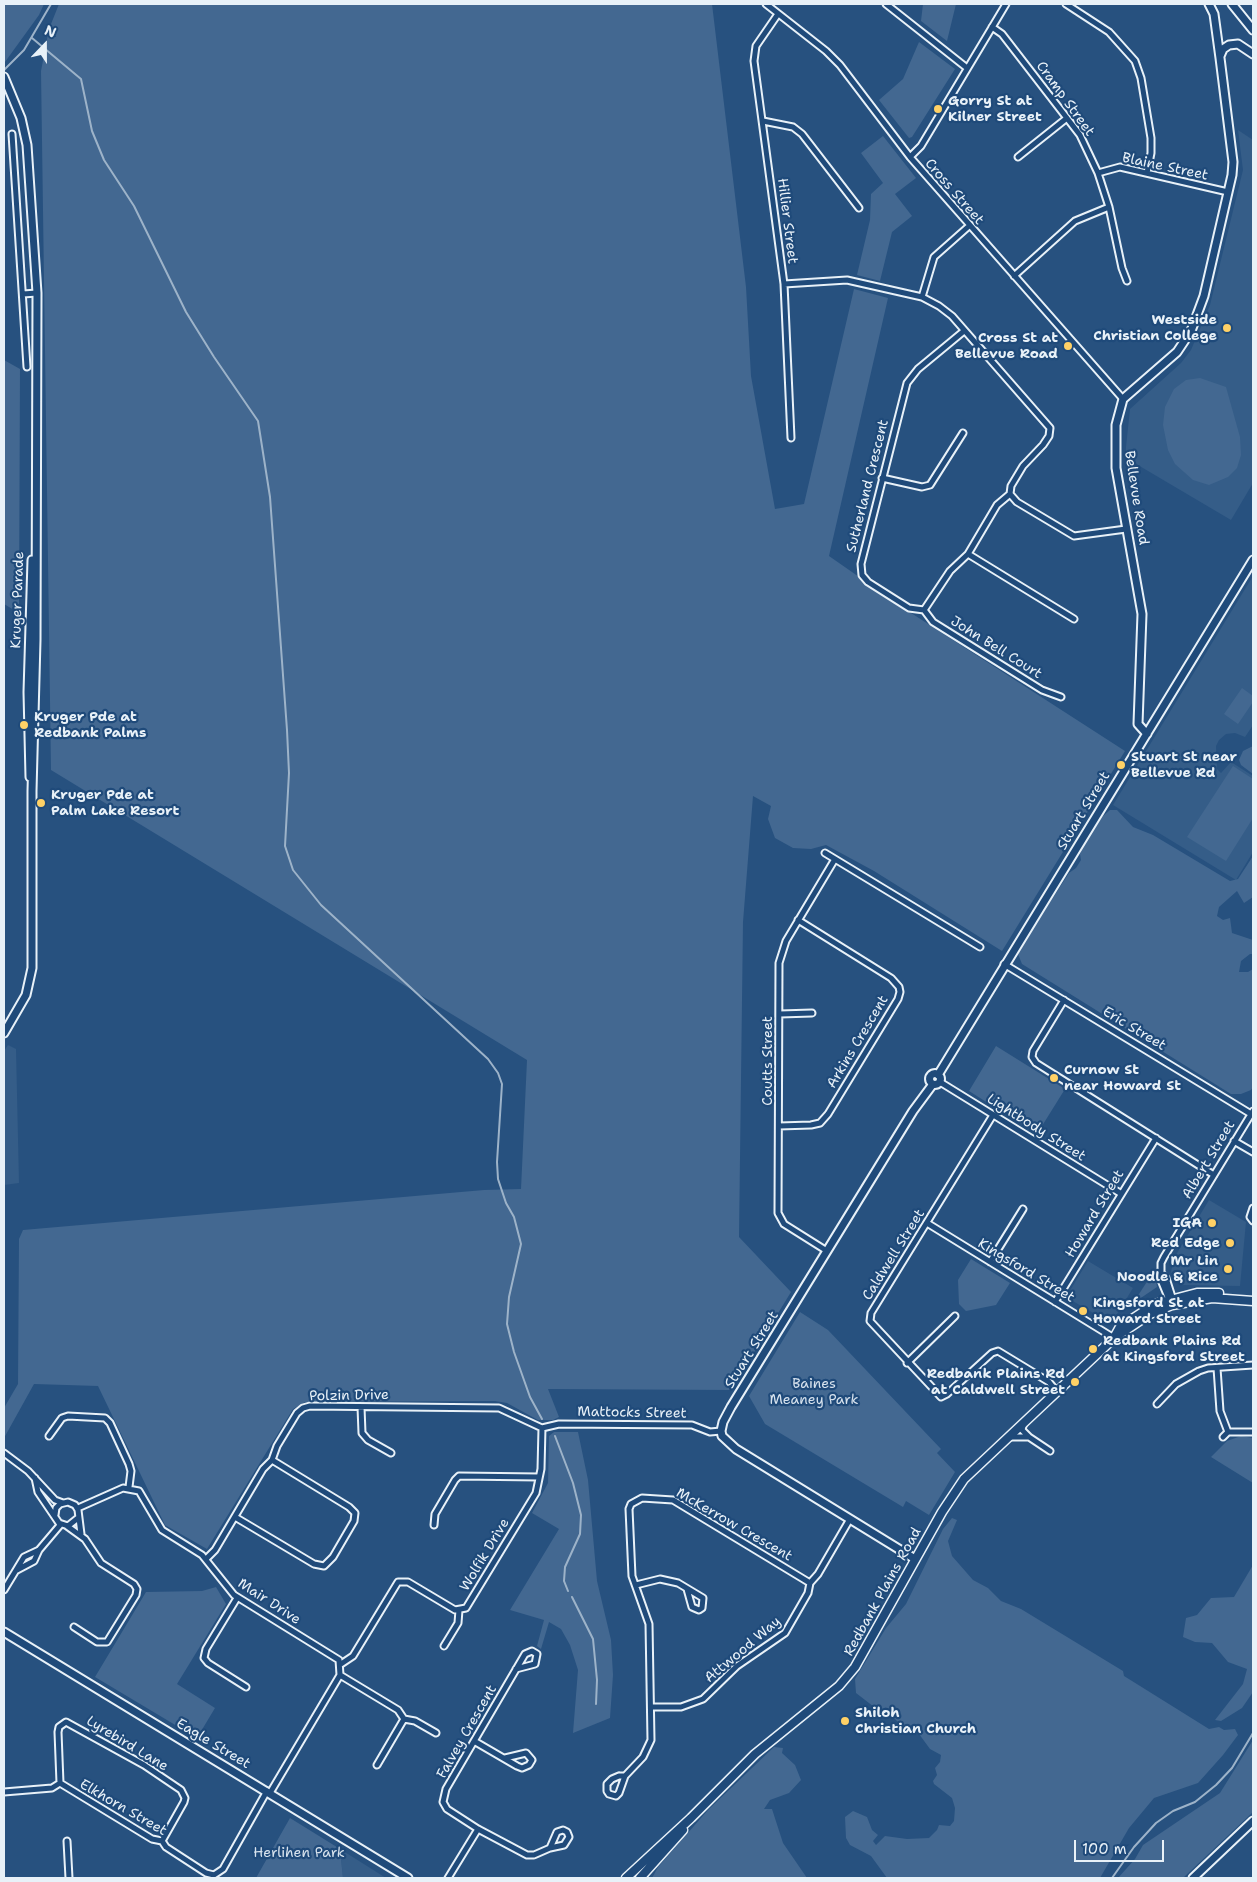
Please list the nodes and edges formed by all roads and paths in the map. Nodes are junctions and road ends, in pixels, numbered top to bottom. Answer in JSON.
{"nodes":[{"id":1,"x":766,"y":4,"type":"edge"},
{"id":2,"x":886,"y":4,"type":"edge"},
{"id":3,"x":1006,"y":4,"type":"edge"},
{"id":4,"x":1066,"y":4,"type":"edge"},
{"id":5,"x":1209,"y":4,"type":"edge"},
{"id":6,"x":1234,"y":4,"type":"edge"},
{"id":7,"x":778,"y":14,"type":"junction"},
{"id":8,"x":992,"y":27,"type":"junction"},
{"id":9,"x":1253,"y":30,"type":"edge"},
{"id":10,"x":1253,"y":54,"type":"edge"},
{"id":11,"x":1220,"y":58,"type":"junction"},
{"id":12,"x":967,"y":68,"type":"junction"},
{"id":13,"x":6,"y":80,"type":"edge"},
{"id":14,"x":1067,"y":118,"type":"junction"},
{"id":15,"x":763,"y":121,"type":"junction"},
{"id":16,"x":12,"y":134,"type":"dead end"},
{"id":17,"x":1018,"y":157,"type":"dead end"},
{"id":18,"x":910,"y":158,"type":"junction"},
{"id":19,"x":1098,"y":173,"type":"junction"},
{"id":20,"x":1147,"y":173,"type":"junction"},
{"id":21,"x":1228,"y":192,"type":"junction"},
{"id":22,"x":859,"y":208,"type":"dead end"},
{"id":23,"x":1109,"y":208,"type":"junction"},
{"id":24,"x":969,"y":226,"type":"junction"},
{"id":25,"x":1014,"y":276,"type":"junction"},
{"id":26,"x":1127,"y":280,"type":"dead end"},
{"id":27,"x":784,"y":284,"type":"junction"},
{"id":28,"x":23,"y":294,"type":"junction"},
{"id":29,"x":37,"y":294,"type":"junction"},
{"id":30,"x":922,"y":297,"type":"junction"},
{"id":31,"x":964,"y":331,"type":"junction"},
{"id":32,"x":27,"y":366,"type":"dead end"},
{"id":33,"x":1124,"y":399,"type":"junction"},
{"id":34,"x":963,"y":433,"type":"dead end"},
{"id":35,"x":791,"y":438,"type":"dead end"},
{"id":36,"x":882,"y":478,"type":"junction"},
{"id":37,"x":1010,"y":494,"type":"junction"},
{"id":38,"x":1126,"y":529,"type":"junction"},
{"id":39,"x":968,"y":554,"type":"junction"},
{"id":40,"x":1253,"y":560,"type":"edge"},
{"id":41,"x":924,"y":610,"type":"junction"},
{"id":42,"x":1074,"y":619,"type":"dead end"},
{"id":43,"x":1061,"y":697,"type":"dead end"},
{"id":44,"x":1147,"y":734,"type":"junction"},
{"id":45,"x":825,"y":852,"type":"dead end"},
{"id":46,"x":835,"y":859,"type":"junction"},
{"id":47,"x":798,"y":920,"type":"junction"},
{"id":48,"x":980,"y":947,"type":"dead end"},
{"id":49,"x":1004,"y":964,"type":"junction"},
{"id":50,"x":1064,"y":1000,"type":"junction"},
{"id":51,"x":812,"y":1013,"type":"dead end"},
{"id":52,"x":780,"y":1014,"type":"junction"},
{"id":53,"x":4,"y":1033,"type":"edge"},
{"id":54,"x":937,"y":1080,"type":"junction"},
{"id":55,"x":1252,"y":1112,"type":"edge"},
{"id":56,"x":993,"y":1115,"type":"junction"},
{"id":57,"x":779,"y":1126,"type":"junction"},
{"id":58,"x":1156,"y":1138,"type":"junction"},
{"id":59,"x":1234,"y":1141,"type":"junction"},
{"id":60,"x":1253,"y":1152,"type":"edge"},
{"id":61,"x":1214,"y":1175,"type":"junction"},
{"id":62,"x":1120,"y":1193,"type":"junction"},
{"id":63,"x":1253,"y":1208,"type":"edge"},
{"id":64,"x":1023,"y":1209,"type":"dead end"},
{"id":65,"x":1253,"y":1221,"type":"edge"},
{"id":66,"x":927,"y":1223,"type":"junction"},
{"id":67,"x":827,"y":1251,"type":"junction"},
{"id":68,"x":990,"y":1262,"type":"junction"},
{"id":69,"x":1253,"y":1296,"type":"edge"},
{"id":70,"x":1171,"y":1301,"type":"junction"},
{"id":71,"x":1253,"y":1301,"type":"edge"},
{"id":72,"x":1055,"y":1302,"type":"junction"},
{"id":73,"x":955,"y":1316,"type":"dead end"},
{"id":74,"x":1114,"y":1338,"type":"junction"},
{"id":75,"x":907,"y":1363,"type":"junction"},
{"id":76,"x":1253,"y":1365,"type":"edge"},
{"id":77,"x":1217,"y":1368,"type":"junction"},
{"id":78,"x":1057,"y":1392,"type":"junction"},
{"id":79,"x":1157,"y":1404,"type":"dead end"},
{"id":80,"x":362,"y":1407,"type":"junction"},
{"id":81,"x":1024,"y":1422,"type":"junction"},
{"id":82,"x":542,"y":1428,"type":"junction"},
{"id":83,"x":721,"y":1431,"type":"junction"},
{"id":84,"x":1253,"y":1432,"type":"edge"},
{"id":85,"x":49,"y":1436,"type":"dead end"},
{"id":86,"x":1007,"y":1438,"type":"junction"},
{"id":87,"x":1029,"y":1438,"type":"junction"},
{"id":88,"x":1050,"y":1451,"type":"dead end"},
{"id":89,"x":4,"y":1453,"type":"edge"},
{"id":90,"x":391,"y":1453,"type":"dead end"},
{"id":91,"x":272,"y":1460,"type":"junction"},
{"id":92,"x":540,"y":1477,"type":"junction"},
{"id":93,"x":35,"y":1478,"type":"junction"},
{"id":94,"x":129,"y":1487,"type":"junction"},
{"id":95,"x":63,"y":1503,"type":"junction"},
{"id":96,"x":78,"y":1508,"type":"junction"},
{"id":97,"x":55,"y":1516,"type":"junction"},
{"id":98,"x":235,"y":1517,"type":"junction"},
{"id":99,"x":78,"y":1518,"type":"junction"},
{"id":100,"x":850,"y":1520,"type":"junction"},
{"id":101,"x":64,"y":1525,"type":"junction"},
{"id":102,"x":434,"y":1525,"type":"dead end"},
{"id":103,"x":80,"y":1534,"type":"junction"},
{"id":104,"x":206,"y":1559,"type":"junction"},
{"id":105,"x":915,"y":1559,"type":"junction"},
{"id":106,"x":810,"y":1583,"type":"junction"},
{"id":107,"x":636,"y":1585,"type":"junction"},
{"id":108,"x":687,"y":1589,"type":"dead end"},
{"id":109,"x":4,"y":1590,"type":"edge"},
{"id":110,"x":237,"y":1598,"type":"junction"},
{"id":111,"x":459,"y":1610,"type":"junction"},
{"id":112,"x":74,"y":1627,"type":"dead end"},
{"id":113,"x":4,"y":1632,"type":"edge"},
{"id":114,"x":444,"y":1646,"type":"dead end"},
{"id":115,"x":340,"y":1664,"type":"junction"},
{"id":116,"x":516,"y":1669,"type":"dead end"},
{"id":117,"x":340,"y":1675,"type":"junction"},
{"id":118,"x":246,"y":1687,"type":"dead end"},
{"id":119,"x":651,"y":1707,"type":"junction"},
{"id":120,"x":404,"y":1718,"type":"junction"},
{"id":121,"x":436,"y":1733,"type":"dead end"},
{"id":122,"x":474,"y":1741,"type":"junction"},
{"id":123,"x":505,"y":1758,"type":"junction"},
{"id":124,"x":378,"y":1765,"type":"dead end"},
{"id":125,"x":624,"y":1776,"type":"dead end"},
{"id":126,"x":60,"y":1783,"type":"junction"},
{"id":127,"x":4,"y":1792,"type":"edge"},
{"id":128,"x":269,"y":1792,"type":"junction"},
{"id":129,"x":692,"y":1818,"type":"junction"},
{"id":130,"x":1253,"y":1821,"type":"edge"},
{"id":131,"x":478,"y":1829,"type":"junction"},
{"id":132,"x":67,"y":1841,"type":"dead end"},
{"id":133,"x":162,"y":1841,"type":"junction"},
{"id":134,"x":550,"y":1848,"type":"dead end"},
{"id":135,"x":214,"y":1876,"type":"edge"},
{"id":136,"x":69,"y":1878,"type":"edge"},
{"id":137,"x":408,"y":1878,"type":"edge"},
{"id":138,"x":448,"y":1878,"type":"edge"},
{"id":139,"x":626,"y":1878,"type":"edge"},
{"id":140,"x":640,"y":1878,"type":"edge"},
{"id":141,"x":1193,"y":1878,"type":"edge"}],
"edges":[{"from":1,"to":7,"type":"street","name":"Cross Street"},
{"from":2,"to":12,"type":"street"},
{"from":3,"to":8,"type":"street"},
{"from":4,"to":20,"type":"street"},
{"from":5,"to":11,"type":"street"},
{"from":6,"to":9,"type":"street"},
{"from":7,"to":15,"type":"street","name":"Hillier Street"},
{"from":7,"to":18,"type":"street","name":"Cross Street"},
{"from":8,"to":12,"type":"street"},
{"from":8,"to":14,"type":"street","name":"Cramp Street"},
{"from":10,"to":11,"type":"street"},
{"from":11,"to":21,"type":"street"},
{"from":12,"to":18,"type":"street"},
{"from":13,"to":29,"type":"street","name":"Kruger Parade"},
{"from":14,"to":17,"type":"street"},
{"from":14,"to":19,"type":"street","name":"Cramp Street"},
{"from":15,"to":22,"type":"street"},
{"from":15,"to":27,"type":"street","name":"Hillier Street"},
{"from":16,"to":28,"type":"street"},
{"from":18,"to":24,"type":"street","name":"Cross Street"},
{"from":19,"to":20,"type":"street","name":"Blaine Street"},
{"from":19,"to":23,"type":"street","name":"Cramp Street"},
{"from":20,"to":21,"type":"street","name":"Blaine Street"},
{"from":21,"to":33,"type":"street"},
{"from":23,"to":25,"type":"street"},
{"from":23,"to":26,"type":"street","name":"Cramp Street"},
{"from":24,"to":25,"type":"street","name":"Cross Street"},
{"from":24,"to":30,"type":"street"},
{"from":25,"to":33,"type":"street","name":"Cross Street"},
{"from":27,"to":30,"type":"street"},
{"from":27,"to":35,"type":"street","name":"Hillier Street"},
{"from":28,"to":29,"type":"street"},
{"from":28,"to":32,"type":"street"},
{"from":29,"to":53,"type":"street","name":"Kruger Parade"},
{"from":30,"to":31,"type":"street"},
{"from":31,"to":36,"type":"street","name":"Sutherland Crescent"},
{"from":31,"to":37,"type":"street"},
{"from":33,"to":38,"type":"street","name":"Bellevue Road"},
{"from":34,"to":36,"type":"street"},
{"from":36,"to":41,"type":"street","name":"Sutherland Crescent"},
{"from":37,"to":38,"type":"street"},
{"from":37,"to":39,"type":"street"},
{"from":38,"to":44,"type":"street","name":"Bellevue Road"},
{"from":39,"to":41,"type":"street"},
{"from":39,"to":42,"type":"street"},
{"from":40,"to":44,"type":"street","name":"Stuart Street"},
{"from":41,"to":43,"type":"street","name":"John Bell Court"},
{"from":44,"to":49,"type":"street","name":"Stuart Street"},
{"from":45,"to":46,"type":"street"},
{"from":46,"to":47,"type":"street","name":"Coutts Street"},
{"from":46,"to":48,"type":"street"},
{"from":47,"to":52,"type":"street","name":"Coutts Street"},
{"from":47,"to":57,"type":"street","name":"Arkins Crescent"},
{"from":49,"to":50,"type":"street","name":"Eric Street"},
{"from":49,"to":54,"type":"street","name":"Stuart Street"},
{"from":50,"to":55,"type":"street","name":"Eric Street"},
{"from":50,"to":58,"type":"street"},
{"from":51,"to":52,"type":"street"},
{"from":52,"to":57,"type":"street","name":"Coutts Street"},
{"from":54,"to":56,"type":"street","name":"Lightbody Street"},
{"from":54,"to":67,"type":"street","name":"Stuart Street"},
{"from":55,"to":59,"type":"street","name":"Albert Street"},
{"from":56,"to":62,"type":"street","name":"Lightbody Street"},
{"from":56,"to":66,"type":"street","name":"Caldwell Street"},
{"from":57,"to":67,"type":"street","name":"Coutts Street"},
{"from":58,"to":61,"type":"street"},
{"from":58,"to":62,"type":"street","name":"Howard Street"},
{"from":59,"to":60,"type":"street"},
{"from":59,"to":61,"type":"street","name":"Albert Street"},
{"from":61,"to":70,"type":"street","name":"Albert Street"},
{"from":62,"to":72,"type":"street","name":"Howard Street"},
{"from":63,"to":65,"type":"street"},
{"from":64,"to":68,"type":"street"},
{"from":66,"to":68,"type":"street","name":"Kingsford Street"},
{"from":66,"to":75,"type":"street","name":"Caldwell Street"},
{"from":67,"to":83,"type":"street","name":"Stuart Street"},
{"from":68,"to":72,"type":"street","name":"Kingsford Street"},
{"from":69,"to":70,"type":"main road"},
{"from":70,"to":71,"type":"main road"},
{"from":70,"to":74,"type":"main road","name":"Redbank Plains Road"},
{"from":72,"to":74,"type":"street","name":"Kingsford Street"},
{"from":73,"to":75,"type":"street"},
{"from":74,"to":78,"type":"main road","name":"Redbank Plains Road"},
{"from":75,"to":78,"type":"street","name":"Caldwell Street"},
{"from":76,"to":77,"type":"street"},
{"from":77,"to":79,"type":"street"},
{"from":77,"to":84,"type":"street"},
{"from":78,"to":81,"type":"main road","name":"Redbank Plains Road"},
{"from":80,"to":82,"type":"street","name":"Polzin Drive"},
{"from":80,"to":90,"type":"street"},
{"from":80,"to":91,"type":"street","name":"Polzin Drive"},
{"from":81,"to":86,"type":"main road","name":"Redbank Plains Road"},
{"from":81,"to":87,"type":"street"},
{"from":82,"to":83,"type":"street","name":"Mattocks Street"},
{"from":82,"to":92,"type":"street","name":"Wolfik Drive"},
{"from":83,"to":100,"type":"street"},
{"from":85,"to":94,"type":"street"},
{"from":86,"to":87,"type":"street"},
{"from":86,"to":105,"type":"main road","name":"Redbank Plains Road"},
{"from":87,"to":88,"type":"street"},
{"from":89,"to":93,"type":"street"},
{"from":91,"to":98,"type":"street","name":"Polzin Drive"},
{"from":91,"to":98,"type":"street"},
{"from":92,"to":102,"type":"street"},
{"from":92,"to":111,"type":"street","name":"Wolfik Drive"},
{"from":93,"to":95,"type":"street"},
{"from":93,"to":97,"type":"street"},
{"from":94,"to":96,"type":"street"},
{"from":94,"to":104,"type":"street","name":"Mair Drive"},
{"from":95,"to":96,"type":"street"},
{"from":95,"to":97,"type":"street"},
{"from":96,"to":99,"type":"street"},
{"from":97,"to":101,"type":"street"},
{"from":98,"to":104,"type":"street","name":"Polzin Drive"},
{"from":99,"to":101,"type":"street"},
{"from":99,"to":103,"type":"street"},
{"from":100,"to":105,"type":"street"},
{"from":100,"to":106,"type":"street","name":"Attwood Way"},
{"from":101,"to":103,"type":"street"},
{"from":101,"to":109,"type":"street"},
{"from":103,"to":112,"type":"street"},
{"from":104,"to":110,"type":"street","name":"Mair Drive"},
{"from":105,"to":129,"type":"main road","name":"Redbank Plains Road"},
{"from":106,"to":107,"type":"street","name":"McKerrow Crescent"},
{"from":106,"to":119,"type":"street","name":"Attwood Way"},
{"from":107,"to":108,"type":"street"},
{"from":107,"to":119,"type":"street","name":"McKerrow Crescent"},
{"from":110,"to":115,"type":"street","name":"Mair Drive"},
{"from":110,"to":118,"type":"street"},
{"from":111,"to":114,"type":"street"},
{"from":111,"to":115,"type":"street","name":"Wolfik Drive"},
{"from":113,"to":128,"type":"street","name":"Eagle Street"},
{"from":115,"to":117,"type":"street"},
{"from":116,"to":122,"type":"street","name":"Falvey Crescent"},
{"from":117,"to":120,"type":"street"},
{"from":117,"to":128,"type":"street"},
{"from":119,"to":125,"type":"street","name":"McKerrow Crescent"},
{"from":120,"to":121,"type":"street"},
{"from":120,"to":124,"type":"street"},
{"from":122,"to":123,"type":"street"},
{"from":122,"to":131,"type":"street","name":"Falvey Crescent"},
{"from":123,"to":123,"type":"street"},
{"from":126,"to":127,"type":"street","name":"Elkhorn Street"},
{"from":126,"to":133,"type":"street","name":"Elkhorn Street"},
{"from":126,"to":133,"type":"street","name":"Lyrebird Lane"},
{"from":128,"to":135,"type":"street","name":"Elkhorn Street"},
{"from":128,"to":137,"type":"street","name":"Eagle Street"},
{"from":129,"to":139,"type":"main road","name":"Redbank Plains Road"},
{"from":129,"to":140,"type":"main road","name":"Redbank Plains Road"},
{"from":130,"to":141,"type":"street"},
{"from":131,"to":134,"type":"street","name":"Falvey Crescent"},
{"from":131,"to":138,"type":"street"},
{"from":132,"to":136,"type":"street"},
{"from":133,"to":135,"type":"street","name":"Elkhorn Street"}]}
